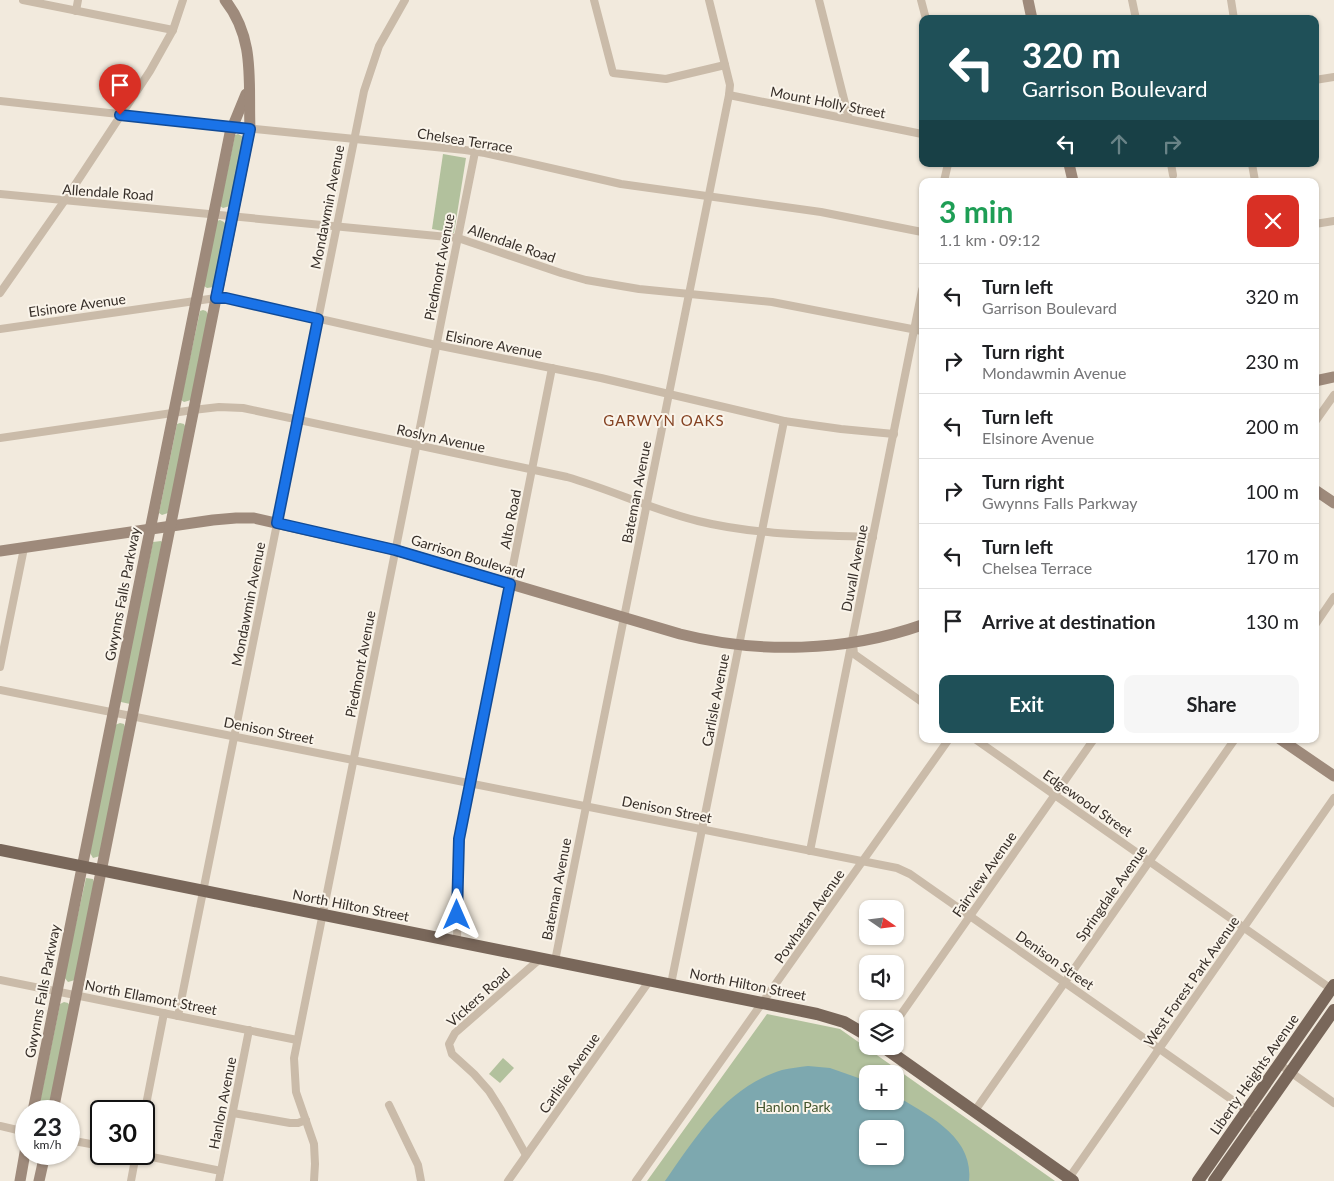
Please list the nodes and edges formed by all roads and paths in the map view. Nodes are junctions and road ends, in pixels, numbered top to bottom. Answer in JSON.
{"nodes":[{"id":1,"x":23,"y":0,"type":"edge"},
{"id":2,"x":78,"y":0,"type":"edge"},
{"id":3,"x":183,"y":0,"type":"edge"},
{"id":4,"x":225,"y":0,"type":"edge"},
{"id":5,"x":405,"y":0,"type":"edge"},
{"id":6,"x":594,"y":0,"type":"edge"},
{"id":7,"x":709,"y":0,"type":"edge"},
{"id":8,"x":819,"y":0,"type":"edge"},
{"id":9,"x":921,"y":0,"type":"edge"},
{"id":10,"x":1028,"y":0,"type":"edge"},
{"id":11,"x":1132,"y":0,"type":"edge"},
{"id":12,"x":1232,"y":0,"type":"edge"},
{"id":13,"x":76,"y":11,"type":"junction"},
{"id":14,"x":925,"y":15,"type":"edge"},
{"id":15,"x":1031,"y":15,"type":"edge"},
{"id":16,"x":1135,"y":15,"type":"edge"},
{"id":17,"x":1234,"y":15,"type":"edge"},
{"id":18,"x":173,"y":30,"type":"junction"},
{"id":19,"x":725,"y":65,"type":"junction"},
{"id":20,"x":1334,"y":77,"type":"edge"},
{"id":21,"x":1319,"y":79,"type":"edge"},
{"id":22,"x":249,"y":86,"type":"junction"},
{"id":23,"x":728,"y":95,"type":"junction"},
{"id":24,"x":0,"y":101,"type":"edge"},
{"id":25,"x":120,"y":115,"type":"junction"},
{"id":26,"x":849,"y":119,"type":"junction"},
{"id":27,"x":231,"y":127,"type":"junction"},
{"id":28,"x":250,"y":129,"type":"junction"},
{"id":29,"x":919,"y":133,"type":"edge"},
{"id":30,"x":354,"y":139,"type":"junction"},
{"id":31,"x":475,"y":152,"type":"junction"},
{"id":32,"x":1172,"y":167,"type":"edge"},
{"id":33,"x":1173,"y":175,"type":"dead end"},
{"id":34,"x":0,"y":194,"type":"edge"},
{"id":35,"x":708,"y":197,"type":"junction"},
{"id":36,"x":65,"y":200,"type":"junction"},
{"id":37,"x":214,"y":214,"type":"junction"},
{"id":38,"x":232,"y":216,"type":"junction"},
{"id":39,"x":1334,"y":221,"type":"edge"},
{"id":40,"x":1319,"y":223,"type":"edge"},
{"id":41,"x":337,"y":225,"type":"junction"},
{"id":42,"x":919,"y":231,"type":"edge"},
{"id":43,"x":458,"y":238,"type":"junction"},
{"id":44,"x":0,"y":293,"type":"edge"},
{"id":45,"x":689,"y":293,"type":"junction"},
{"id":46,"x":216,"y":298,"type":"junction"},
{"id":47,"x":196,"y":301,"type":"junction"},
{"id":48,"x":318,"y":319,"type":"junction"},
{"id":49,"x":0,"y":329,"type":"edge"},
{"id":50,"x":919,"y":330,"type":"edge"},
{"id":51,"x":436,"y":345,"type":"junction"},
{"id":52,"x":552,"y":368,"type":"junction"},
{"id":53,"x":1334,"y":378,"type":"edge"},
{"id":54,"x":1319,"y":380,"type":"edge"},
{"id":55,"x":669,"y":394,"type":"junction"},
{"id":56,"x":1334,"y":395,"type":"edge"},
{"id":57,"x":193,"y":410,"type":"junction"},
{"id":58,"x":174,"y":413,"type":"junction"},
{"id":59,"x":1319,"y":416,"type":"edge"},
{"id":60,"x":298,"y":420,"type":"junction"},
{"id":61,"x":784,"y":421,"type":"junction"},
{"id":62,"x":894,"y":434,"type":"junction"},
{"id":63,"x":0,"y":438,"type":"edge"},
{"id":64,"x":416,"y":446,"type":"junction"},
{"id":65,"x":532,"y":469,"type":"junction"},
{"id":66,"x":1319,"y":493,"type":"edge"},
{"id":67,"x":1334,"y":503,"type":"edge"},
{"id":68,"x":646,"y":504,"type":"junction"},
{"id":69,"x":277,"y":523,"type":"junction"},
{"id":70,"x":169,"y":527,"type":"junction"},
{"id":71,"x":150,"y":530,"type":"junction"},
{"id":72,"x":762,"y":532,"type":"junction"},
{"id":73,"x":873,"y":537,"type":"junction"},
{"id":74,"x":24,"y":548,"type":"junction"},
{"id":75,"x":395,"y":550,"type":"junction"},
{"id":76,"x":0,"y":551,"type":"edge"},
{"id":77,"x":510,"y":584,"type":"junction"},
{"id":78,"x":1334,"y":598,"type":"edge"},
{"id":79,"x":624,"y":618,"type":"junction"},
{"id":80,"x":1319,"y":619,"type":"edge"},
{"id":81,"x":919,"y":626,"type":"edge"},
{"id":82,"x":852,"y":642,"type":"junction"},
{"id":83,"x":739,"y":646,"type":"junction"},
{"id":84,"x":0,"y":667,"type":"edge"},
{"id":85,"x":0,"y":690,"type":"edge"},
{"id":86,"x":919,"y":700,"type":"edge"},
{"id":87,"x":114,"y":712,"type":"junction"},
{"id":88,"x":132,"y":716,"type":"junction"},
{"id":89,"x":234,"y":736,"type":"junction"},
{"id":90,"x":946,"y":743,"type":"edge"},
{"id":91,"x":981,"y":743,"type":"edge"},
{"id":92,"x":1091,"y":743,"type":"edge"},
{"id":93,"x":1232,"y":743,"type":"edge"},
{"id":94,"x":1286,"y":743,"type":"edge"},
{"id":95,"x":353,"y":760,"type":"junction"},
{"id":96,"x":1334,"y":776,"type":"edge"},
{"id":97,"x":470,"y":783,"type":"junction"},
{"id":98,"x":1055,"y":795,"type":"junction"},
{"id":99,"x":1334,"y":798,"type":"edge"},
{"id":100,"x":586,"y":806,"type":"junction"},
{"id":101,"x":702,"y":829,"type":"junction"},
{"id":102,"x":0,"y":850,"type":"edge"},
{"id":103,"x":810,"y":851,"type":"junction"},
{"id":104,"x":863,"y":861,"type":"junction"},
{"id":105,"x":1149,"y":861,"type":"junction"},
{"id":106,"x":83,"y":867,"type":"junction"},
{"id":107,"x":102,"y":870,"type":"junction"},
{"id":108,"x":203,"y":890,"type":"junction"},
{"id":109,"x":322,"y":914,"type":"junction"},
{"id":110,"x":970,"y":916,"type":"junction"},
{"id":111,"x":1244,"y":928,"type":"junction"},
{"id":112,"x":457,"y":941,"type":"junction"},
{"id":113,"x":541,"y":958,"type":"junction"},
{"id":114,"x":555,"y":961,"type":"junction"},
{"id":115,"x":0,"y":980,"type":"edge"},
{"id":116,"x":650,"y":980,"type":"junction"},
{"id":117,"x":1064,"y":982,"type":"junction"},
{"id":118,"x":671,"y":984,"type":"junction"},
{"id":119,"x":1333,"y":988,"type":"edge"},
{"id":120,"x":58,"y":991,"type":"junction"},
{"id":121,"x":77,"y":995,"type":"junction"},
{"id":122,"x":762,"y":1002,"type":"junction"},
{"id":123,"x":904,"y":1010,"type":"edge"},
{"id":124,"x":1334,"y":1010,"type":"edge"},
{"id":125,"x":164,"y":1013,"type":"junction"},
{"id":126,"x":178,"y":1016,"type":"junction"},
{"id":127,"x":250,"y":1030,"type":"junction"},
{"id":128,"x":859,"y":1030,"type":"edge"},
{"id":129,"x":297,"y":1040,"type":"junction"},
{"id":130,"x":1159,"y":1049,"type":"junction"},
{"id":131,"x":895,"y":1055,"type":"edge"},
{"id":132,"x":1279,"y":1064,"type":"junction"},
{"id":133,"x":1290,"y":1072,"type":"junction"},
{"id":134,"x":35,"y":1100,"type":"edge"},
{"id":135,"x":55,"y":1100,"type":"edge"},
{"id":136,"x":147,"y":1100,"type":"edge"},
{"id":137,"x":1334,"y":1103,"type":"edge"},
{"id":138,"x":389,"y":1105,"type":"dead end"},
{"id":139,"x":1247,"y":1110,"type":"junction"},
{"id":140,"x":974,"y":1112,"type":"junction"},
{"id":141,"x":233,"y":1113,"type":"junction"},
{"id":142,"x":1258,"y":1118,"type":"junction"},
{"id":143,"x":306,"y":1120,"type":"junction"},
{"id":144,"x":0,"y":1126,"type":"edge"},
{"id":145,"x":15,"y":1129,"type":"edge"},
{"id":146,"x":526,"y":1156,"type":"junction"},
{"id":147,"x":155,"y":1158,"type":"edge"},
{"id":148,"x":23,"y":1165,"type":"edge"},
{"id":149,"x":43,"y":1165,"type":"edge"},
{"id":150,"x":135,"y":1165,"type":"edge"},
{"id":151,"x":221,"y":1171,"type":"junction"},
{"id":152,"x":1071,"y":1180,"type":"edge"},
{"id":153,"x":20,"y":1181,"type":"edge"},
{"id":154,"x":39,"y":1181,"type":"edge"},
{"id":155,"x":131,"y":1181,"type":"edge"},
{"id":156,"x":219,"y":1181,"type":"edge"},
{"id":157,"x":314,"y":1181,"type":"edge"},
{"id":158,"x":421,"y":1181,"type":"edge"},
{"id":159,"x":508,"y":1181,"type":"edge"},
{"id":160,"x":636,"y":1181,"type":"edge"},
{"id":161,"x":1198,"y":1181,"type":"edge"},
{"id":162,"x":1214,"y":1181,"type":"edge"}],
"edges":[{"from":1,"to":13,"type":"street"},
{"from":2,"to":13,"type":"street"},
{"from":3,"to":18,"type":"street"},
{"from":4,"to":22,"type":"main road","name":"Gwynns Falls Parkway"},
{"from":5,"to":30,"type":"street","name":"Mondawmin Avenue"},
{"from":6,"to":19,"type":"street"},
{"from":7,"to":19,"type":"street","name":"Bateman Avenue"},
{"from":8,"to":26,"type":"street"},
{"from":9,"to":14,"type":"street"},
{"from":10,"to":15,"type":"main road"},
{"from":11,"to":16,"type":"street"},
{"from":12,"to":17,"type":"street"},
{"from":13,"to":18,"type":"street"},
{"from":18,"to":25,"type":"street"},
{"from":19,"to":23,"type":"street","name":"Bateman Avenue"},
{"from":20,"to":21,"type":"street"},
{"from":22,"to":27,"type":"main road","name":"Gwynns Falls Parkway"},
{"from":22,"to":28,"type":"main road","name":"Gwynns Falls Parkway"},
{"from":23,"to":26,"type":"street","name":"Mount Holly Street"},
{"from":23,"to":35,"type":"street","name":"Bateman Avenue"},
{"from":24,"to":25,"type":"street","name":"Chelsea Terrace"},
{"from":25,"to":27,"type":"street","name":"Chelsea Terrace"},
{"from":25,"to":36,"type":"street"},
{"from":26,"to":29,"type":"street","name":"Mount Holly Street"},
{"from":27,"to":28,"type":"street","name":"Chelsea Terrace"},
{"from":27,"to":37,"type":"main road","name":"Gwynns Falls Parkway"},
{"from":28,"to":30,"type":"street","name":"Chelsea Terrace"},
{"from":28,"to":38,"type":"main road","name":"Gwynns Falls Parkway"},
{"from":30,"to":31,"type":"street","name":"Chelsea Terrace"},
{"from":30,"to":41,"type":"street","name":"Mondawmin Avenue"},
{"from":31,"to":35,"type":"street","name":"Chelsea Terrace"},
{"from":31,"to":43,"type":"street","name":"Piedmont Avenue"},
{"from":32,"to":33,"type":"street"},
{"from":34,"to":36,"type":"street","name":"Allendale Road"},
{"from":35,"to":42,"type":"street","name":"Chelsea Terrace"},
{"from":35,"to":45,"type":"street","name":"Bateman Avenue"},
{"from":36,"to":37,"type":"street","name":"Allendale Road"},
{"from":36,"to":44,"type":"street"},
{"from":37,"to":38,"type":"street","name":"Allendale Road"},
{"from":37,"to":47,"type":"main road","name":"Gwynns Falls Parkway"},
{"from":38,"to":41,"type":"street","name":"Allendale Road"},
{"from":38,"to":46,"type":"main road","name":"Gwynns Falls Parkway"},
{"from":39,"to":40,"type":"street"},
{"from":41,"to":43,"type":"street","name":"Allendale Road"},
{"from":41,"to":48,"type":"street","name":"Mondawmin Avenue"},
{"from":43,"to":45,"type":"street","name":"Allendale Road"},
{"from":43,"to":51,"type":"street","name":"Piedmont Avenue"},
{"from":45,"to":50,"type":"street","name":"Allendale Road"},
{"from":45,"to":55,"type":"street","name":"Bateman Avenue"},
{"from":46,"to":47,"type":"street","name":"Elsinore Avenue"},
{"from":46,"to":48,"type":"street","name":"Elsinore Avenue"},
{"from":46,"to":57,"type":"main road","name":"Gwynns Falls Parkway"},
{"from":47,"to":49,"type":"street","name":"Elsinore Avenue"},
{"from":47,"to":58,"type":"main road","name":"Gwynns Falls Parkway"},
{"from":48,"to":51,"type":"street","name":"Elsinore Avenue"},
{"from":48,"to":60,"type":"street","name":"Mondawmin Avenue"},
{"from":50,"to":62,"type":"street","name":"Duvall Avenue"},
{"from":51,"to":52,"type":"street","name":"Elsinore Avenue"},
{"from":51,"to":64,"type":"street","name":"Piedmont Avenue"},
{"from":52,"to":55,"type":"street","name":"Elsinore Avenue"},
{"from":52,"to":65,"type":"street","name":"Alto Road"},
{"from":53,"to":54,"type":"main road"},
{"from":55,"to":61,"type":"street","name":"Elsinore Avenue"},
{"from":55,"to":68,"type":"street","name":"Bateman Avenue"},
{"from":56,"to":59,"type":"street"},
{"from":57,"to":58,"type":"street","name":"Roslyn Avenue"},
{"from":57,"to":60,"type":"street","name":"Roslyn Avenue"},
{"from":57,"to":70,"type":"main road","name":"Gwynns Falls Parkway"},
{"from":58,"to":63,"type":"street","name":"Roslyn Avenue"},
{"from":58,"to":71,"type":"main road","name":"Gwynns Falls Parkway"},
{"from":60,"to":64,"type":"street","name":"Roslyn Avenue"},
{"from":60,"to":69,"type":"street","name":"Mondawmin Avenue"},
{"from":61,"to":62,"type":"street","name":"Elsinore Avenue"},
{"from":61,"to":72,"type":"street","name":"Carlisle Avenue"},
{"from":62,"to":73,"type":"street","name":"Duvall Avenue"},
{"from":64,"to":65,"type":"street","name":"Roslyn Avenue"},
{"from":64,"to":75,"type":"street","name":"Piedmont Avenue"},
{"from":65,"to":68,"type":"street","name":"Roslyn Avenue"},
{"from":65,"to":77,"type":"street","name":"Alto Road"},
{"from":66,"to":67,"type":"main road"},
{"from":68,"to":72,"type":"street","name":"Roslyn Avenue"},
{"from":68,"to":79,"type":"street","name":"Bateman Avenue"},
{"from":69,"to":70,"type":"main road","name":"Garrison Boulevard"},
{"from":69,"to":75,"type":"main road","name":"Garrison Boulevard"},
{"from":69,"to":89,"type":"street","name":"Mondawmin Avenue"},
{"from":70,"to":71,"type":"main road","name":"Garrison Boulevard"},
{"from":70,"to":88,"type":"main road","name":"Gwynns Falls Parkway"},
{"from":71,"to":74,"type":"main road","name":"Garrison Boulevard"},
{"from":71,"to":87,"type":"main road","name":"Gwynns Falls Parkway"},
{"from":72,"to":73,"type":"street","name":"Roslyn Avenue"},
{"from":72,"to":83,"type":"street","name":"Carlisle Avenue"},
{"from":73,"to":82,"type":"street","name":"Duvall Avenue"},
{"from":74,"to":76,"type":"main road","name":"Garrison Boulevard"},
{"from":74,"to":84,"type":"street"},
{"from":75,"to":77,"type":"main road","name":"Garrison Boulevard"},
{"from":75,"to":95,"type":"street","name":"Piedmont Avenue"},
{"from":77,"to":79,"type":"main road","name":"Garrison Boulevard"},
{"from":77,"to":97,"type":"street","name":"Alto Road"},
{"from":78,"to":80,"type":"street"},
{"from":79,"to":83,"type":"main road","name":"Garrison Boulevard"},
{"from":79,"to":100,"type":"street","name":"Bateman Avenue"},
{"from":81,"to":82,"type":"main road","name":"Garrison Boulevard"},
{"from":82,"to":83,"type":"main road","name":"Garrison Boulevard"},
{"from":82,"to":86,"type":"street"},
{"from":82,"to":103,"type":"street","name":"Duvall Avenue"},
{"from":83,"to":101,"type":"street","name":"Carlisle Avenue"},
{"from":85,"to":87,"type":"street","name":"Denison Street"},
{"from":87,"to":88,"type":"street","name":"Denison Street"},
{"from":87,"to":106,"type":"main road","name":"Gwynns Falls Parkway"},
{"from":88,"to":89,"type":"street","name":"Denison Street"},
{"from":88,"to":107,"type":"main road","name":"Gwynns Falls Parkway"},
{"from":89,"to":95,"type":"street","name":"Denison Street"},
{"from":89,"to":108,"type":"street","name":"Mondawmin Avenue"},
{"from":90,"to":104,"type":"street","name":"Powhatan Avenue"},
{"from":91,"to":98,"type":"street","name":"Edgewood Street"},
{"from":92,"to":98,"type":"street","name":"Fairview Avenue"},
{"from":93,"to":105,"type":"street","name":"Springdale Avenue"},
{"from":94,"to":96,"type":"main road"},
{"from":95,"to":97,"type":"street","name":"Denison Street"},
{"from":95,"to":109,"type":"street","name":"Piedmont Avenue"},
{"from":97,"to":100,"type":"street","name":"Denison Street"},
{"from":97,"to":112,"type":"street","name":"Alto Road"},
{"from":98,"to":105,"type":"street","name":"Edgewood Street"},
{"from":98,"to":110,"type":"street","name":"Fairview Avenue"},
{"from":99,"to":111,"type":"street","name":"West Forest Park Avenue"},
{"from":100,"to":101,"type":"street","name":"Denison Street"},
{"from":100,"to":114,"type":"street","name":"Bateman Avenue"},
{"from":101,"to":103,"type":"street","name":"Denison Street"},
{"from":101,"to":118,"type":"street","name":"Carlisle Avenue"},
{"from":102,"to":106,"type":"main road","name":"North Hilton Street"},
{"from":103,"to":104,"type":"street","name":"Denison Street"},
{"from":104,"to":110,"type":"street","name":"Denison Street"},
{"from":104,"to":122,"type":"street","name":"Powhatan Avenue"},
{"from":105,"to":111,"type":"street","name":"Edgewood Street"},
{"from":105,"to":117,"type":"street","name":"Springdale Avenue"},
{"from":106,"to":107,"type":"main road","name":"North Hilton Street"},
{"from":106,"to":120,"type":"main road","name":"Gwynns Falls Parkway"},
{"from":107,"to":108,"type":"main road","name":"North Hilton Street"},
{"from":107,"to":121,"type":"main road","name":"Gwynns Falls Parkway"},
{"from":108,"to":109,"type":"main road","name":"North Hilton Street"},
{"from":108,"to":126,"type":"street","name":"Mondawmin Avenue"},
{"from":109,"to":112,"type":"main road","name":"North Hilton Street"},
{"from":109,"to":129,"type":"street","name":"Piedmont Avenue"},
{"from":110,"to":117,"type":"street","name":"Denison Street"},
{"from":110,"to":123,"type":"street","name":"Fairview Avenue"},
{"from":111,"to":119,"type":"street","name":"Edgewood Street"},
{"from":111,"to":130,"type":"street","name":"West Forest Park Avenue"},
{"from":112,"to":113,"type":"main road","name":"North Hilton Street"},
{"from":113,"to":114,"type":"main road","name":"North Hilton Street"},
{"from":113,"to":146,"type":"street","name":"Vickers Road"},
{"from":114,"to":116,"type":"main road","name":"North Hilton Street"},
{"from":115,"to":120,"type":"street","name":"North Ellamont Street"},
{"from":116,"to":118,"type":"main road","name":"North Hilton Street"},
{"from":116,"to":146,"type":"street","name":"Carlisle Avenue"},
{"from":117,"to":130,"type":"street","name":"Denison Street"},
{"from":117,"to":140,"type":"street","name":"Springdale Avenue"},
{"from":118,"to":122,"type":"main road","name":"North Hilton Street"},
{"from":119,"to":132,"type":"main road","name":"Liberty Heights Avenue"},
{"from":120,"to":121,"type":"street","name":"North Ellamont Street"},
{"from":120,"to":134,"type":"main road","name":"Gwynns Falls Parkway"},
{"from":121,"to":125,"type":"street","name":"North Ellamont Street"},
{"from":121,"to":135,"type":"main road","name":"Gwynns Falls Parkway"},
{"from":122,"to":128,"type":"main road","name":"North Hilton Street"},
{"from":122,"to":160,"type":"street","name":"Powhatan Avenue"},
{"from":124,"to":133,"type":"main road","name":"Liberty Heights Avenue"},
{"from":125,"to":126,"type":"street","name":"North Ellamont Street"},
{"from":125,"to":136,"type":"street"},
{"from":126,"to":127,"type":"street","name":"North Ellamont Street"},
{"from":127,"to":129,"type":"street","name":"North Ellamont Street"},
{"from":127,"to":141,"type":"street","name":"Hanlon Avenue"},
{"from":129,"to":143,"type":"street","name":"Piedmont Avenue"},
{"from":130,"to":139,"type":"street","name":"Denison Street"},
{"from":130,"to":152,"type":"street","name":"West Forest Park Avenue"},
{"from":131,"to":140,"type":"main road"},
{"from":132,"to":133,"type":"street"},
{"from":132,"to":139,"type":"main road","name":"Liberty Heights Avenue"},
{"from":133,"to":137,"type":"street"},
{"from":133,"to":142,"type":"main road","name":"Liberty Heights Avenue"},
{"from":138,"to":158,"type":"street"},
{"from":139,"to":142,"type":"street","name":"Denison Street"},
{"from":139,"to":161,"type":"main road","name":"Liberty Heights Avenue"},
{"from":140,"to":152,"type":"main road"},
{"from":141,"to":143,"type":"street"},
{"from":141,"to":151,"type":"street","name":"Hanlon Avenue"},
{"from":142,"to":162,"type":"main road","name":"Liberty Heights Avenue"},
{"from":143,"to":157,"type":"street","name":"Piedmont Avenue"},
{"from":144,"to":145,"type":"street"},
{"from":146,"to":159,"type":"street","name":"Carlisle Avenue"},
{"from":147,"to":151,"type":"street"},
{"from":148,"to":153,"type":"main road"},
{"from":149,"to":154,"type":"main road"},
{"from":150,"to":155,"type":"street"},
{"from":151,"to":156,"type":"street","name":"Hanlon Avenue"}]}
